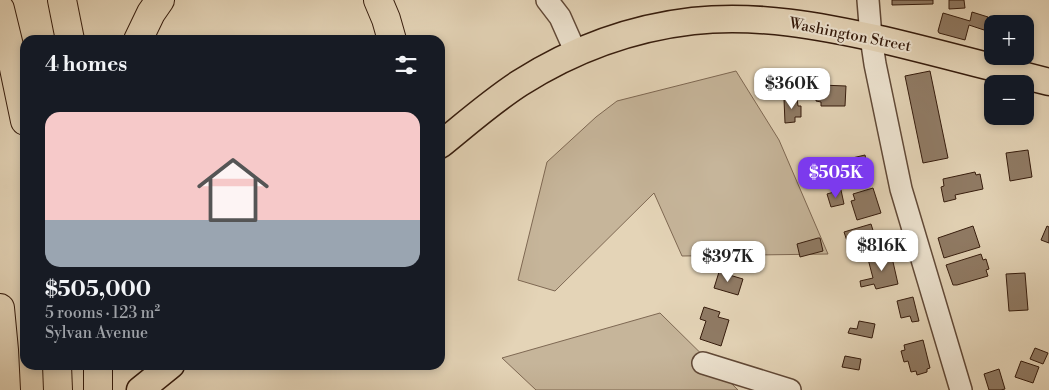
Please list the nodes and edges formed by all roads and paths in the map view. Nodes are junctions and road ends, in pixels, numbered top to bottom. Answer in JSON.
{"nodes":[{"id":1,"x":62,"y":0,"type":"edge"},
{"id":2,"x":160,"y":0,"type":"edge"},
{"id":3,"x":378,"y":0,"type":"edge"},
{"id":4,"x":547,"y":0,"type":"edge"},
{"id":5,"x":868,"y":0,"type":"edge"},
{"id":6,"x":0,"y":9,"type":"edge"},
{"id":7,"x":69,"y":35,"type":"edge"},
{"id":8,"x":140,"y":35,"type":"edge"},
{"id":9,"x":391,"y":35,"type":"edge"},
{"id":10,"x":871,"y":38,"type":"junction"},
{"id":11,"x":576,"y":53,"type":"junction"},
{"id":12,"x":1049,"y":82,"type":"edge"},
{"id":13,"x":20,"y":97,"type":"edge"},
{"id":14,"x":445,"y":141,"type":"edge"},
{"id":15,"x":0,"y":308,"type":"edge"},
{"id":16,"x":703,"y":363,"type":"dead end"},
{"id":17,"x":98,"y":370,"type":"edge"},
{"id":18,"x":166,"y":370,"type":"edge"},
{"id":19,"x":6,"y":390,"type":"edge"},
{"id":20,"x":98,"y":390,"type":"edge"},
{"id":21,"x":140,"y":390,"type":"edge"},
{"id":22,"x":790,"y":390,"type":"edge"},
{"id":23,"x":961,"y":390,"type":"edge"}],
"edges":[{"from":1,"to":7,"type":"highway"},
{"from":2,"to":8,"type":"highway"},
{"from":3,"to":9,"type":"highway"},
{"from":4,"to":11,"type":"street"},
{"from":5,"to":10,"type":"street"},
{"from":6,"to":13,"type":"highway"},
{"from":10,"to":11,"type":"main road","name":"Washington Street"},
{"from":10,"to":12,"type":"main road","name":"Washington Street"},
{"from":10,"to":23,"type":"street"},
{"from":11,"to":14,"type":"main road","name":"Washington Street"},
{"from":15,"to":19,"type":"highway"},
{"from":16,"to":22,"type":"street"},
{"from":17,"to":20,"type":"highway"},
{"from":18,"to":21,"type":"main road"}]}
